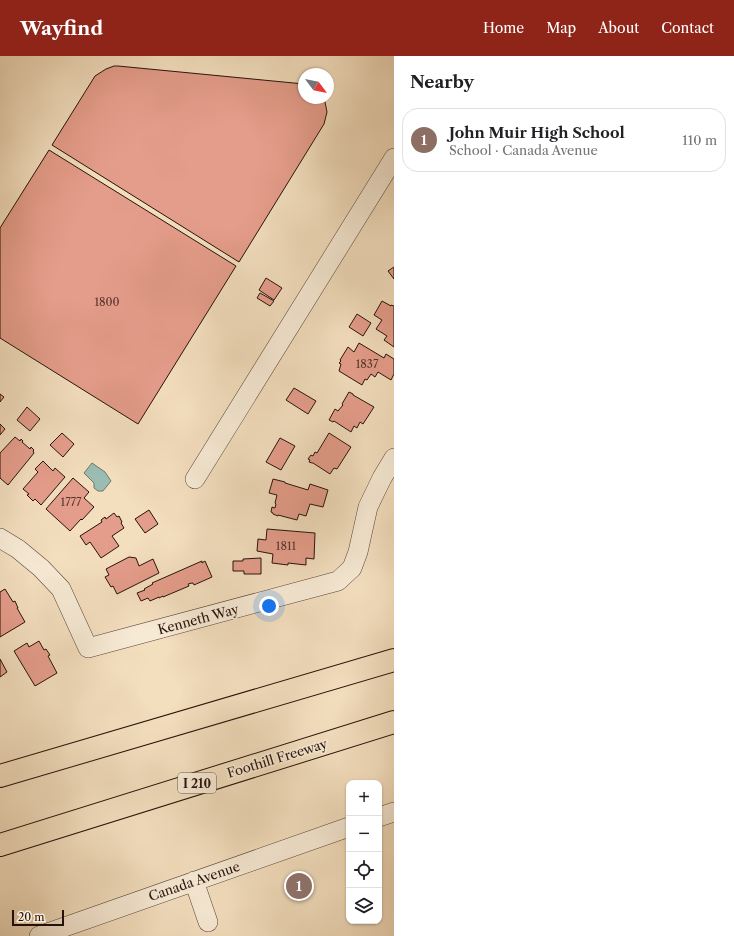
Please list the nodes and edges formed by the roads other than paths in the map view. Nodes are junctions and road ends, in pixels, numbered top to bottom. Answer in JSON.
{"nodes":[{"id":1,"x":394,"y":158,"type":"edge"},
{"id":2,"x":394,"y":458,"type":"edge"},
{"id":3,"x":195,"y":479,"type":"dead end"},
{"id":4,"x":0,"y":538,"type":"edge"},
{"id":5,"x":394,"y":660,"type":"edge"},
{"id":6,"x":394,"y":722,"type":"edge"},
{"id":7,"x":0,"y":776,"type":"edge"},
{"id":8,"x":394,"y":812,"type":"edge"},
{"id":9,"x":382,"y":816,"type":"edge"},
{"id":10,"x":346,"y":828,"type":"edge"},
{"id":11,"x":0,"y":845,"type":"edge"},
{"id":12,"x":194,"y":881,"type":"junction"},
{"id":13,"x":208,"y":922,"type":"dead end"},
{"id":14,"x":39,"y":936,"type":"edge"}],
"edges":[{"from":1,"to":3,"type":"street"},
{"from":2,"to":4,"type":"street","name":"Kenneth Way"},
{"from":5,"to":7,"type":"highway"},
{"from":6,"to":11,"type":"highway","name":"Foothill Freeway","number":"I 210"},
{"from":8,"to":9,"type":"street"},
{"from":10,"to":12,"type":"street","name":"Canada Avenue"},
{"from":12,"to":13,"type":"street"},
{"from":12,"to":14,"type":"street","name":"Canada Avenue"}]}
